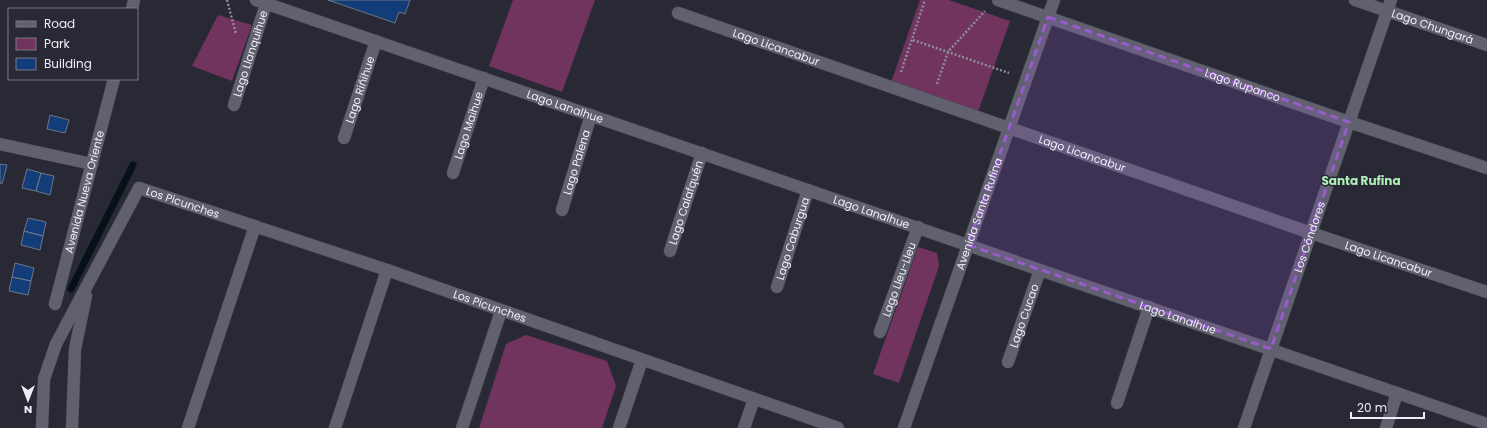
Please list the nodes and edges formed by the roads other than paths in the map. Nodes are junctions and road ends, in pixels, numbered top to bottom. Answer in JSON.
{"nodes":[{"id":1,"x":1054,"y":0,"type":"edge"},
{"id":2,"x":1355,"y":0,"type":"edge"},
{"id":3,"x":261,"y":2,"type":"edge"},
{"id":4,"x":994,"y":3,"type":"edge"},
{"id":5,"x":1389,"y":6,"type":"edge"},
{"id":6,"x":678,"y":13,"type":"dead end"},
{"id":7,"x":1048,"y":17,"type":"junction"},
{"id":8,"x":376,"y":41,"type":"junction"},
{"id":9,"x":1487,"y":45,"type":"edge"},
{"id":10,"x":484,"y":78,"type":"junction"},
{"id":11,"x":114,"y":80,"type":"edge"},
{"id":12,"x":234,"y":105,"type":"dead end"},
{"id":13,"x":591,"y":116,"type":"junction"},
{"id":14,"x":1349,"y":122,"type":"junction"},
{"id":15,"x":1009,"y":128,"type":"junction"},
{"id":16,"x":344,"y":138,"type":"dead end"},
{"id":17,"x":0,"y":144,"type":"edge"},
{"id":18,"x":702,"y":153,"type":"junction"},
{"id":19,"x":92,"y":164,"type":"junction"},
{"id":20,"x":1487,"y":168,"type":"edge"},
{"id":21,"x":453,"y":173,"type":"dead end"},
{"id":22,"x":808,"y":190,"type":"junction"},
{"id":23,"x":562,"y":210,"type":"dead end"},
{"id":24,"x":255,"y":226,"type":"junction"},
{"id":25,"x":918,"y":227,"type":"junction"},
{"id":26,"x":1311,"y":233,"type":"junction"},
{"id":27,"x":968,"y":245,"type":"junction"},
{"id":28,"x":670,"y":251,"type":"dead end"},
{"id":29,"x":387,"y":270,"type":"junction"},
{"id":30,"x":1040,"y":270,"type":"junction"},
{"id":31,"x":92,"y":276,"type":"junction"},
{"id":32,"x":777,"y":287,"type":"dead end"},
{"id":33,"x":1487,"y":292,"type":"edge"},
{"id":34,"x":55,"y":304,"type":"dead end"},
{"id":35,"x":1149,"y":307,"type":"junction"},
{"id":36,"x":502,"y":310,"type":"junction"},
{"id":37,"x":880,"y":332,"type":"dead end"},
{"id":38,"x":1271,"y":349,"type":"junction"},
{"id":39,"x":642,"y":360,"type":"junction"},
{"id":40,"x":1008,"y":362,"type":"dead end"},
{"id":41,"x":1397,"y":393,"type":"junction"},
{"id":42,"x":754,"y":398,"type":"junction"},
{"id":43,"x":1117,"y":403,"type":"dead end"},
{"id":44,"x":1487,"y":424,"type":"edge"},
{"id":45,"x":42,"y":428,"type":"edge"},
{"id":46,"x":72,"y":428,"type":"edge"},
{"id":47,"x":188,"y":428,"type":"edge"},
{"id":48,"x":335,"y":428,"type":"edge"},
{"id":49,"x":462,"y":428,"type":"edge"},
{"id":50,"x":619,"y":428,"type":"edge"},
{"id":51,"x":744,"y":428,"type":"edge"},
{"id":52,"x":838,"y":428,"type":"edge"},
{"id":53,"x":904,"y":428,"type":"edge"},
{"id":54,"x":1244,"y":428,"type":"edge"},
{"id":55,"x":1386,"y":428,"type":"edge"}],
"edges":[{"from":1,"to":7,"type":"street","name":"Avenida Santa Rufina"},
{"from":2,"to":5,"type":"street","name":"Lago Chungará"},
{"from":3,"to":8,"type":"street","name":"Lago Lanalhue"},
{"from":3,"to":12,"type":"street","name":"Lago Llanquihue"},
{"from":4,"to":7,"type":"street","name":"Lago Rupanco"},
{"from":5,"to":9,"type":"street","name":"Lago Chungará"},
{"from":5,"to":14,"type":"street","name":"Los Cóndores"},
{"from":6,"to":15,"type":"street","name":"Lago Licancabur"},
{"from":7,"to":14,"type":"street","name":"Lago Rupanco"},
{"from":7,"to":15,"type":"street","name":"Avenida Santa Rufina"},
{"from":8,"to":10,"type":"street","name":"Lago Lanalhue"},
{"from":8,"to":16,"type":"street","name":"Lago Riñihue"},
{"from":10,"to":13,"type":"street","name":"Lago Lanalhue"},
{"from":10,"to":21,"type":"street","name":"Lago Maihue"},
{"from":11,"to":19,"type":"street","name":"Avenida Nueva Oriente"},
{"from":13,"to":18,"type":"street","name":"Lago Lanalhue"},
{"from":13,"to":23,"type":"street","name":"Lago Palena"},
{"from":14,"to":20,"type":"street","name":"Lago Rupanco"},
{"from":14,"to":26,"type":"street","name":"Los Cóndores"},
{"from":15,"to":26,"type":"street","name":"Lago Licancabur"},
{"from":15,"to":27,"type":"street","name":"Avenida Santa Rufina"},
{"from":17,"to":19,"type":"street"},
{"from":18,"to":22,"type":"street","name":"Lago Lanalhue"},
{"from":18,"to":28,"type":"street","name":"Lago Calafquén"},
{"from":19,"to":34,"type":"street","name":"Avenida Nueva Oriente"},
{"from":22,"to":25,"type":"street","name":"Lago Lanalhue"},
{"from":22,"to":32,"type":"street","name":"Lago Caburgua"},
{"from":24,"to":29,"type":"street","name":"Los Picunches"},
{"from":24,"to":31,"type":"street","name":"Los Picunches"},
{"from":24,"to":47,"type":"street"},
{"from":25,"to":27,"type":"street","name":"Lago Lanalhue"},
{"from":25,"to":37,"type":"street","name":"Lago Lleu-Lleu"},
{"from":26,"to":33,"type":"street","name":"Lago Licancabur"},
{"from":26,"to":38,"type":"street","name":"Los Cóndores"},
{"from":27,"to":30,"type":"street","name":"Lago Lanalhue"},
{"from":27,"to":53,"type":"street","name":"Avenida Santa Rufina"},
{"from":29,"to":36,"type":"street","name":"Los Picunches"},
{"from":29,"to":48,"type":"street"},
{"from":30,"to":35,"type":"street","name":"Lago Lanalhue"},
{"from":30,"to":40,"type":"street","name":"Lago Cucao"},
{"from":31,"to":45,"type":"street"},
{"from":31,"to":46,"type":"street"},
{"from":35,"to":38,"type":"street","name":"Lago Lanalhue"},
{"from":35,"to":43,"type":"street"},
{"from":36,"to":39,"type":"street","name":"Los Picunches"},
{"from":36,"to":49,"type":"street"},
{"from":38,"to":41,"type":"street","name":"Lago Lanalhue"},
{"from":38,"to":54,"type":"street","name":"Los Cóndores"},
{"from":39,"to":42,"type":"street","name":"Los Picunches"},
{"from":39,"to":50,"type":"street"},
{"from":41,"to":44,"type":"street","name":"Lago Lanalhue"},
{"from":41,"to":55,"type":"street"},
{"from":42,"to":51,"type":"street"},
{"from":42,"to":52,"type":"street","name":"Los Picunches"}]}
